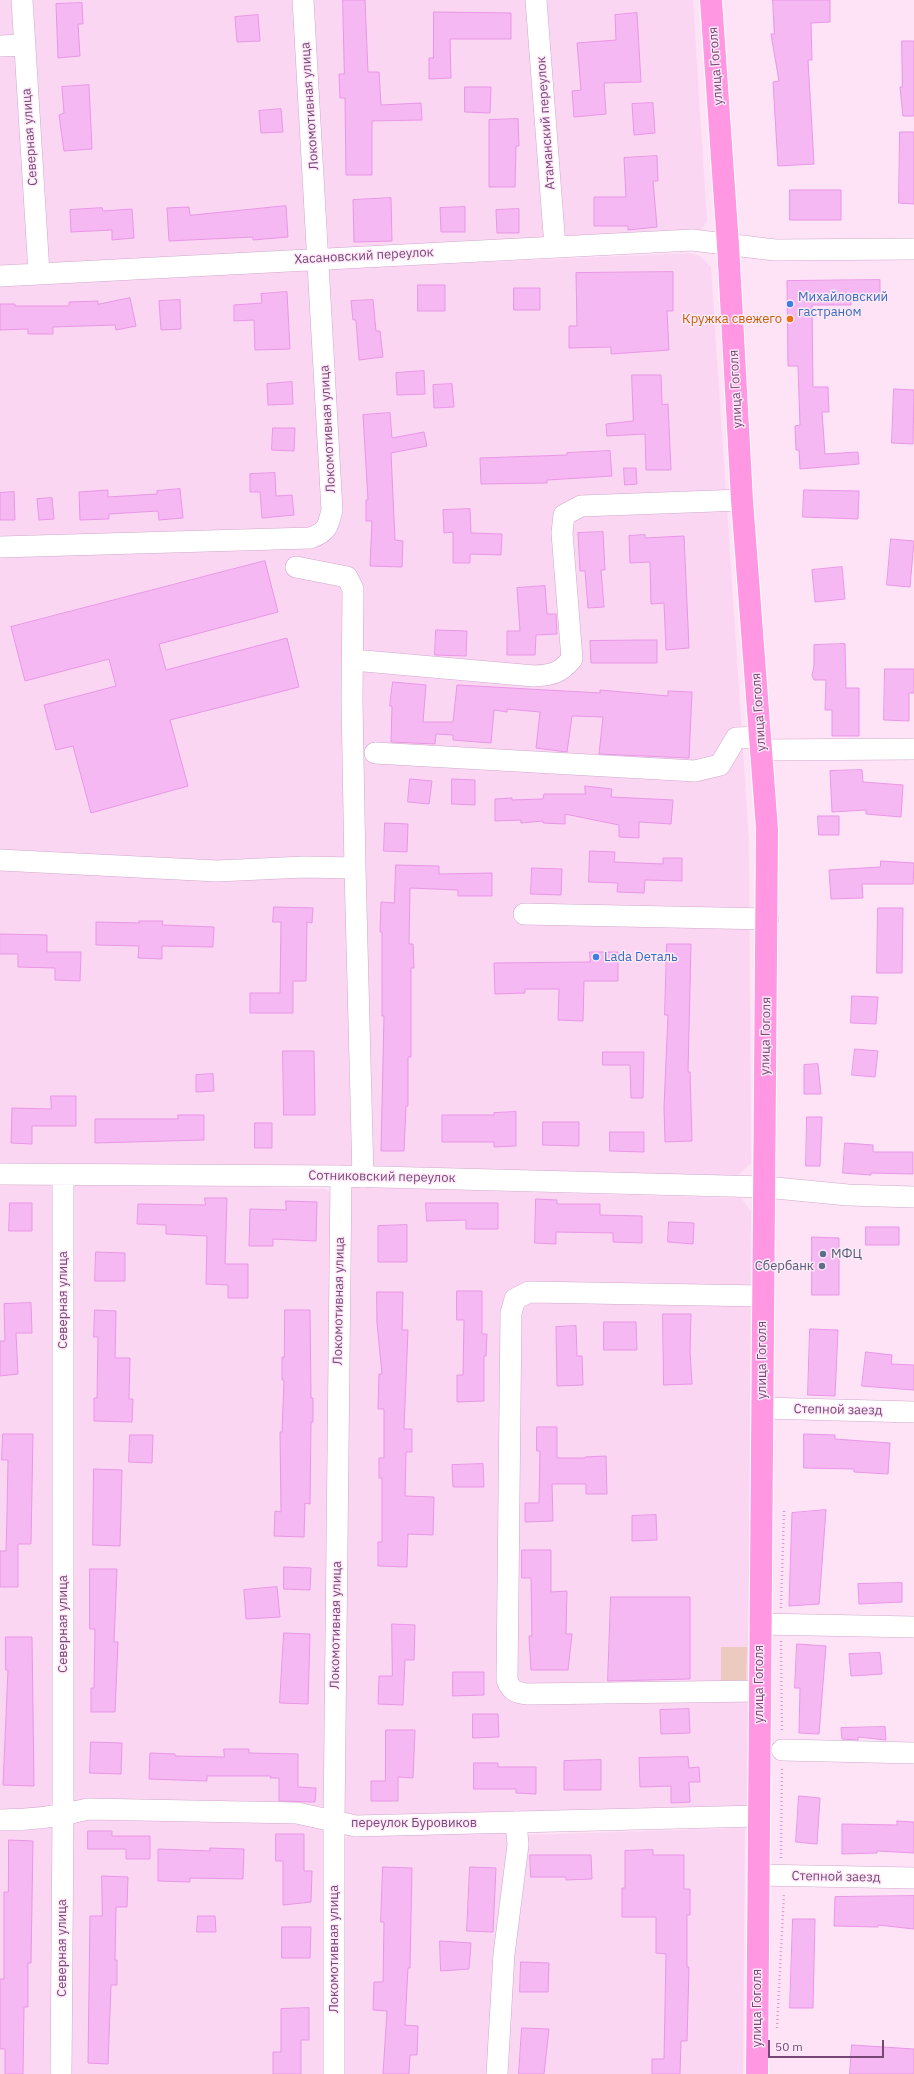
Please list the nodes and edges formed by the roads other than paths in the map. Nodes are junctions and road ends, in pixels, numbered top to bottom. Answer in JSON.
{"nodes":[{"id":1,"x":22,"y":0,"type":"edge"},
{"id":2,"x":303,"y":0,"type":"edge"},
{"id":3,"x":536,"y":0,"type":"edge"},
{"id":4,"x":711,"y":0,"type":"edge"},
{"id":5,"x":25,"y":45,"type":"junction"},
{"id":6,"x":0,"y":46,"type":"edge"},
{"id":7,"x":728,"y":245,"type":"junction"},
{"id":8,"x":555,"y":247,"type":"junction"},
{"id":9,"x":914,"y":249,"type":"edge"},
{"id":10,"x":320,"y":259,"type":"junction"},
{"id":11,"x":39,"y":273,"type":"junction"},
{"id":12,"x":0,"y":276,"type":"edge"},
{"id":13,"x":742,"y":500,"type":"junction"},
{"id":14,"x":0,"y":547,"type":"edge"},
{"id":15,"x":296,"y":567,"type":"dead end"},
{"id":16,"x":353,"y":660,"type":"junction"},
{"id":17,"x":762,"y":743,"type":"junction"},
{"id":18,"x":914,"y":749,"type":"edge"},
{"id":19,"x":375,"y":753,"type":"dead end"},
{"id":20,"x":0,"y":860,"type":"edge"},
{"id":21,"x":356,"y":868,"type":"junction"},
{"id":22,"x":524,"y":914,"type":"dead end"},
{"id":23,"x":768,"y":919,"type":"junction"},
{"id":24,"x":0,"y":1174,"type":"edge"},
{"id":25,"x":63,"y":1175,"type":"junction"},
{"id":26,"x":341,"y":1176,"type":"junction"},
{"id":27,"x":364,"y":1176,"type":"junction"},
{"id":28,"x":765,"y":1187,"type":"junction"},
{"id":29,"x":914,"y":1197,"type":"edge"},
{"id":30,"x":763,"y":1296,"type":"junction"},
{"id":31,"x":762,"y":1408,"type":"junction"},
{"id":32,"x":914,"y":1412,"type":"edge"},
{"id":33,"x":770,"y":1625,"type":"junction"},
{"id":34,"x":914,"y":1627,"type":"edge"},
{"id":35,"x":759,"y":1691,"type":"junction"},
{"id":36,"x":782,"y":1750,"type":"road end"},
{"id":37,"x":914,"y":1754,"type":"edge"},
{"id":38,"x":63,"y":1816,"type":"junction"},
{"id":39,"x":758,"y":1816,"type":"junction"},
{"id":40,"x":0,"y":1820,"type":"edge"},
{"id":41,"x":334,"y":1821,"type":"junction"},
{"id":42,"x":516,"y":1822,"type":"junction"},
{"id":43,"x":758,"y":1875,"type":"junction"},
{"id":44,"x":914,"y":1878,"type":"edge"},
{"id":45,"x":61,"y":2074,"type":"edge"},
{"id":46,"x":334,"y":2074,"type":"edge"},
{"id":47,"x":497,"y":2074,"type":"edge"},
{"id":48,"x":757,"y":2074,"type":"edge"}],
"edges":[{"from":1,"to":5,"type":"street","name":"Северная улица"},
{"from":2,"to":10,"type":"street","name":"Локомотивная улица"},
{"from":3,"to":8,"type":"street","name":"Атаманский переулок"},
{"from":4,"to":7,"type":"main road","name":"улица Гоголя"},
{"from":5,"to":6,"type":"street"},
{"from":5,"to":11,"type":"street","name":"Северная улица"},
{"from":7,"to":8,"type":"street","name":"Хасановский переулок"},
{"from":7,"to":9,"type":"street","name":"Хасановский переулок"},
{"from":7,"to":13,"type":"main road","name":"улица Гоголя"},
{"from":8,"to":10,"type":"street","name":"Хасановский переулок"},
{"from":10,"to":11,"type":"street","name":"Хасановский переулок"},
{"from":10,"to":14,"type":"street","name":"Локомотивная улица"},
{"from":11,"to":12,"type":"street","name":"Хасановский переулок"},
{"from":13,"to":16,"type":"street"},
{"from":13,"to":17,"type":"main road","name":"улица Гоголя"},
{"from":15,"to":16,"type":"street"},
{"from":16,"to":21,"type":"street"},
{"from":17,"to":18,"type":"street"},
{"from":17,"to":19,"type":"street"},
{"from":17,"to":23,"type":"main road","name":"улица Гоголя"},
{"from":20,"to":21,"type":"street"},
{"from":21,"to":27,"type":"street"},
{"from":22,"to":23,"type":"street"},
{"from":23,"to":28,"type":"main road","name":"улица Гоголя"},
{"from":24,"to":25,"type":"street","name":"Сотниковский переулок"},
{"from":25,"to":26,"type":"street","name":"Сотниковский переулок"},
{"from":25,"to":38,"type":"street","name":"Северная улица"},
{"from":26,"to":27,"type":"street","name":"Сотниковский переулок"},
{"from":26,"to":41,"type":"street","name":"Локомотивная улица"},
{"from":27,"to":28,"type":"street","name":"Сотниковский переулок"},
{"from":28,"to":29,"type":"street"},
{"from":28,"to":30,"type":"main road","name":"улица Гоголя"},
{"from":30,"to":31,"type":"main road","name":"улица Гоголя"},
{"from":30,"to":35,"type":"street"},
{"from":31,"to":32,"type":"street","name":"Степной заезд"},
{"from":31,"to":33,"type":"main road","name":"улица Гоголя"},
{"from":33,"to":34,"type":"street"},
{"from":33,"to":35,"type":"main road","name":"улица Гоголя"},
{"from":35,"to":39,"type":"main road","name":"улица Гоголя"},
{"from":36,"to":37,"type":"street"},
{"from":38,"to":40,"type":"street","name":"переулок Буровиков"},
{"from":38,"to":41,"type":"street","name":"переулок Буровиков"},
{"from":38,"to":45,"type":"street","name":"Северная улица"},
{"from":39,"to":42,"type":"street","name":"переулок Буровиков"},
{"from":39,"to":43,"type":"main road","name":"улица Гоголя"},
{"from":41,"to":42,"type":"street","name":"переулок Буровиков"},
{"from":41,"to":46,"type":"street","name":"Локомотивная улица"},
{"from":42,"to":47,"type":"street"},
{"from":43,"to":44,"type":"street","name":"Степной заезд"},
{"from":43,"to":48,"type":"main road","name":"улица Гоголя"}]}
